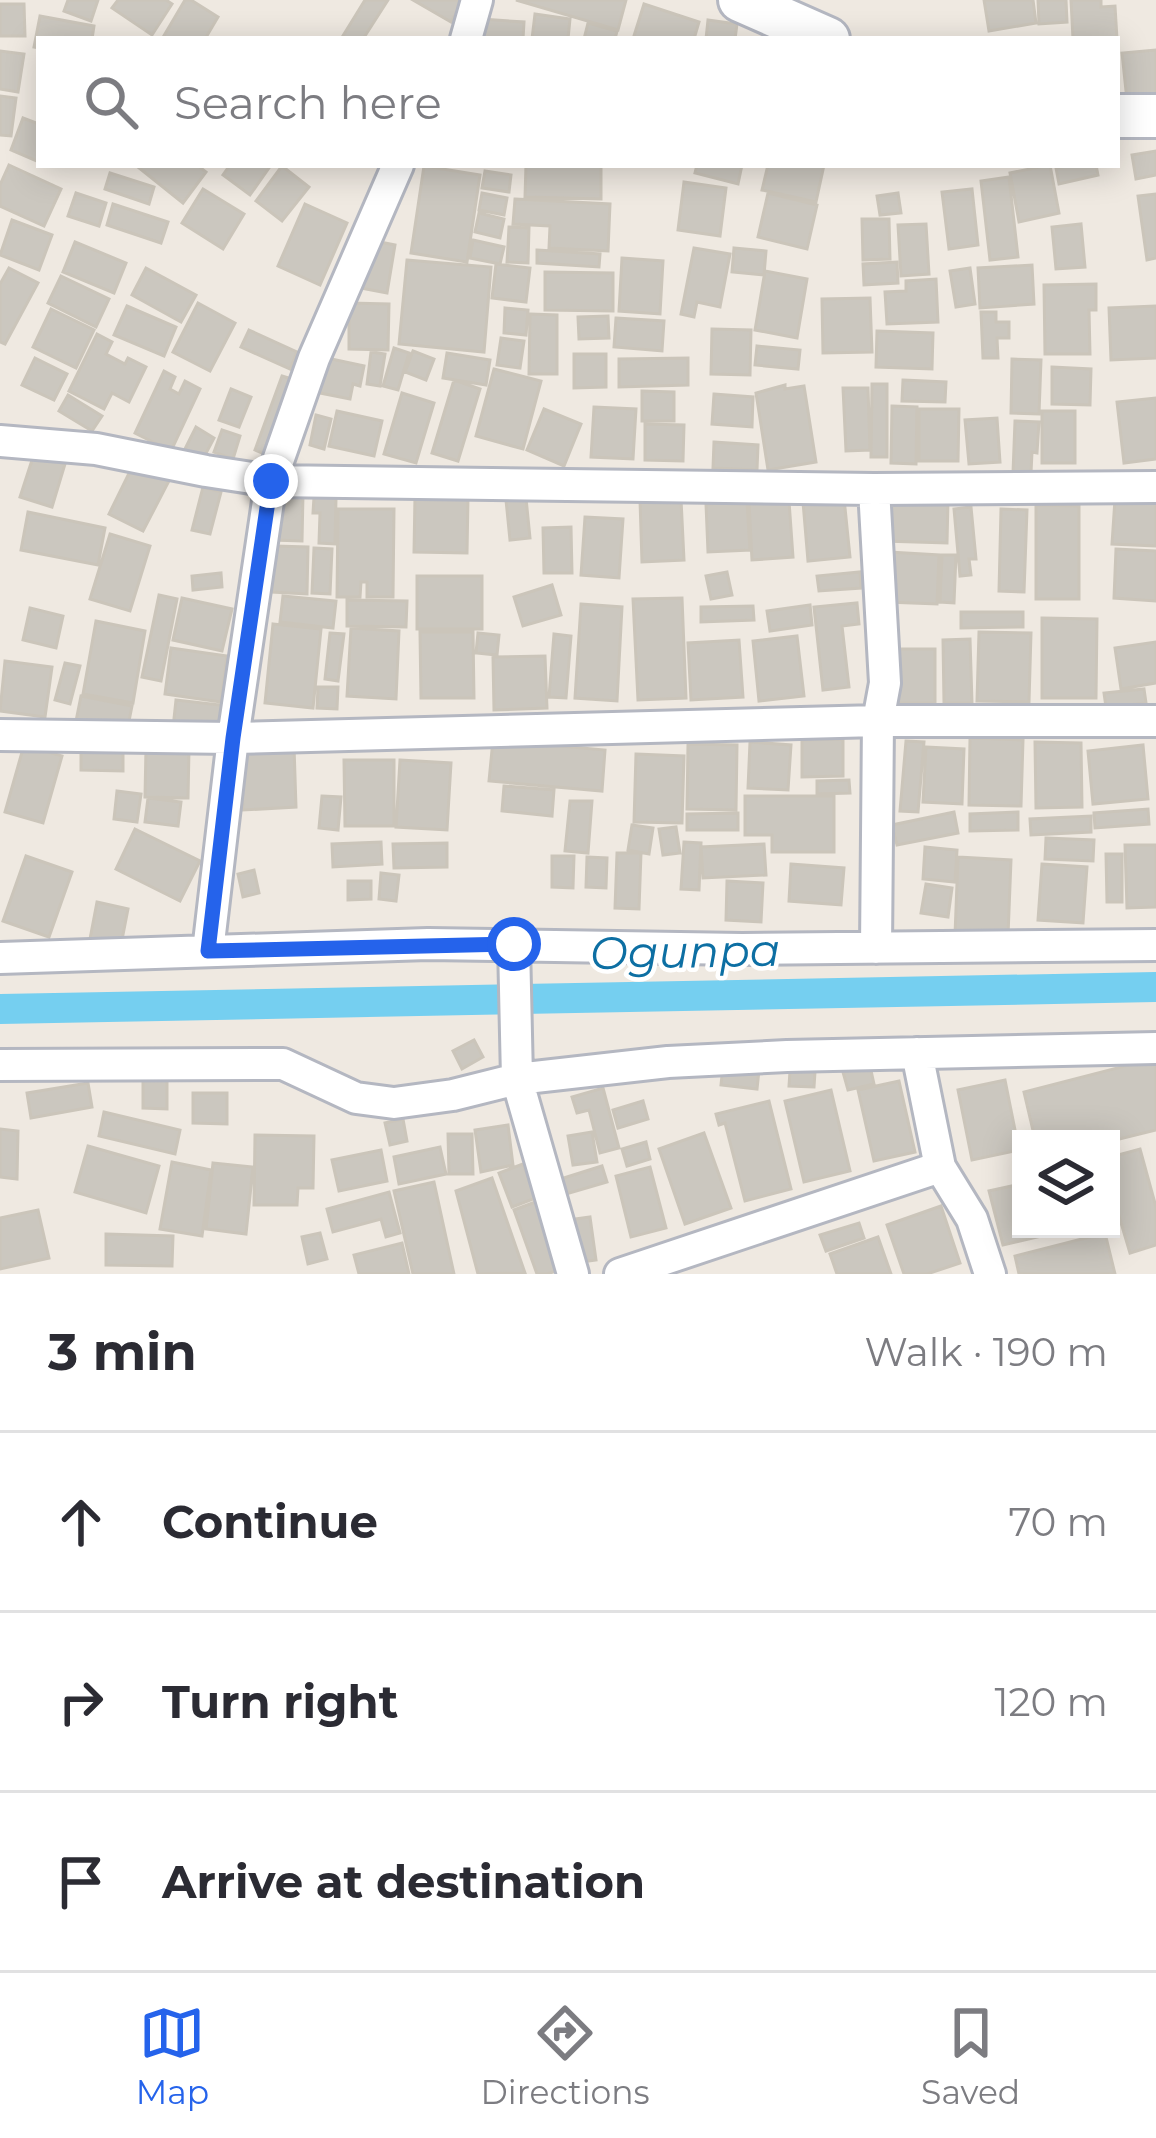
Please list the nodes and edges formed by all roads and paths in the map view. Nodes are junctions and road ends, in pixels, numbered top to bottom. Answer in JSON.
{"nodes":[{"id":1,"x":476,"y":0,"type":"edge"},
{"id":2,"x":740,"y":0,"type":"edge"},
{"id":3,"x":467,"y":36,"type":"edge"},
{"id":4,"x":821,"y":36,"type":"edge"},
{"id":5,"x":1120,"y":116,"type":"edge"},
{"id":6,"x":1156,"y":116,"type":"edge"},
{"id":7,"x":397,"y":168,"type":"edge"},
{"id":8,"x":0,"y":441,"type":"edge"},
{"id":9,"x":271,"y":481,"type":"junction"},
{"id":10,"x":1156,"y":487,"type":"edge"},
{"id":11,"x":874,"y":489,"type":"junction"},
{"id":12,"x":878,"y":721,"type":"junction"},
{"id":13,"x":1156,"y":721,"type":"edge"},
{"id":14,"x":0,"y":736,"type":"edge"},
{"id":15,"x":233,"y":738,"type":"junction"},
{"id":16,"x":1156,"y":945,"type":"edge"},
{"id":17,"x":876,"y":948,"type":"junction"},
{"id":18,"x":208,"y":951,"type":"junction"},
{"id":19,"x":514,"y":953,"type":"junction"},
{"id":20,"x":0,"y":958,"type":"edge"},
{"id":21,"x":1156,"y":1048,"type":"edge"},
{"id":22,"x":917,"y":1053,"type":"junction"},
{"id":23,"x":0,"y":1065,"type":"edge"},
{"id":24,"x":517,"y":1071,"type":"junction"},
{"id":25,"x":940,"y":1167,"type":"junction"},
{"id":26,"x":573,"y":1274,"type":"edge"},
{"id":27,"x":620,"y":1274,"type":"edge"},
{"id":28,"x":990,"y":1274,"type":"edge"}],
"edges":[{"from":1,"to":3,"type":"street"},
{"from":2,"to":4,"type":"street"},
{"from":5,"to":6,"type":"street"},
{"from":7,"to":9,"type":"street"},
{"from":8,"to":9,"type":"street"},
{"from":9,"to":11,"type":"street"},
{"from":9,"to":15,"type":"street"},
{"from":10,"to":11,"type":"street"},
{"from":11,"to":12,"type":"street"},
{"from":12,"to":13,"type":"street"},
{"from":12,"to":15,"type":"street"},
{"from":12,"to":17,"type":"street"},
{"from":14,"to":15,"type":"street"},
{"from":15,"to":18,"type":"street"},
{"from":16,"to":17,"type":"street"},
{"from":17,"to":19,"type":"street"},
{"from":18,"to":19,"type":"street"},
{"from":18,"to":20,"type":"street"},
{"from":19,"to":24,"type":"street"},
{"from":21,"to":22,"type":"street"},
{"from":22,"to":24,"type":"street"},
{"from":22,"to":25,"type":"street"},
{"from":23,"to":24,"type":"street"},
{"from":24,"to":26,"type":"street"},
{"from":25,"to":27,"type":"street"},
{"from":25,"to":28,"type":"street"}]}
